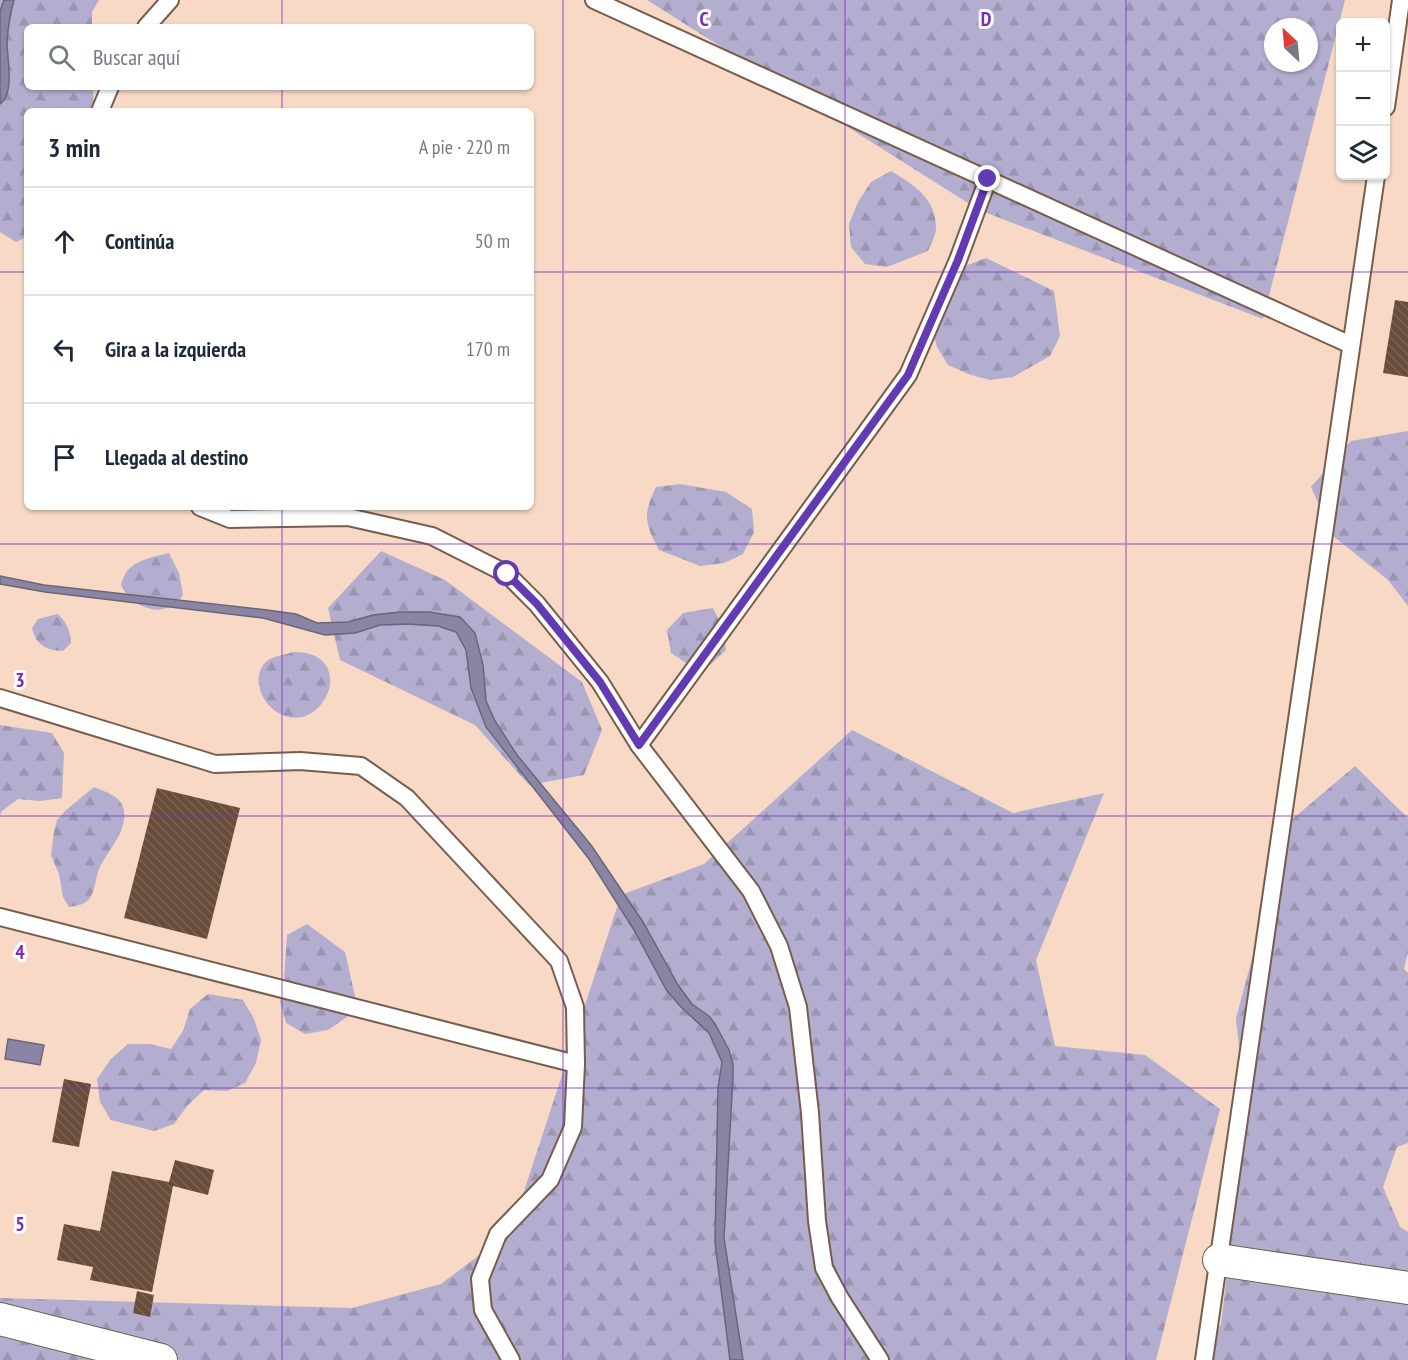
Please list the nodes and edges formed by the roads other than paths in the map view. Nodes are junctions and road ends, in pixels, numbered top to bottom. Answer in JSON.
{"nodes":[{"id":1,"x":170,"y":0,"type":"edge"},
{"id":2,"x":594,"y":0,"type":"edge"},
{"id":3,"x":1401,"y":0,"type":"edge"},
{"id":4,"x":149,"y":24,"type":"edge"},
{"id":5,"x":1390,"y":79,"type":"edge"},
{"id":6,"x":109,"y":90,"type":"edge"},
{"id":7,"x":101,"y":108,"type":"edge"},
{"id":8,"x":988,"y":179,"type":"junction"},
{"id":9,"x":1375,"y":180,"type":"edge"},
{"id":10,"x":1351,"y":345,"type":"junction"},
{"id":11,"x":208,"y":510,"type":"edge"},
{"id":12,"x":0,"y":698,"type":"edge"},
{"id":13,"x":639,"y":745,"type":"junction"},
{"id":14,"x":0,"y":917,"type":"edge"},
{"id":15,"x":576,"y":1064,"type":"junction"},
{"id":16,"x":1219,"y":1260,"type":"junction"},
{"id":17,"x":1408,"y":1288,"type":"edge"},
{"id":18,"x":0,"y":1319,"type":"edge"},
{"id":19,"x":161,"y":1360,"type":"edge"},
{"id":20,"x":511,"y":1360,"type":"edge"},
{"id":21,"x":880,"y":1360,"type":"edge"},
{"id":22,"x":1204,"y":1360,"type":"edge"}],
"edges":[{"from":1,"to":4,"type":"lane"},
{"from":2,"to":8,"type":"lane"},
{"from":3,"to":5,"type":"lane"},
{"from":6,"to":7,"type":"lane"},
{"from":8,"to":10,"type":"lane"},
{"from":8,"to":13,"type":"lane"},
{"from":9,"to":10,"type":"lane"},
{"from":10,"to":16,"type":"lane"},
{"from":11,"to":13,"type":"lane"},
{"from":12,"to":15,"type":"lane"},
{"from":13,"to":21,"type":"lane"},
{"from":14,"to":15,"type":"lane"},
{"from":15,"to":20,"type":"lane"},
{"from":16,"to":17,"type":"street"},
{"from":16,"to":22,"type":"lane"},
{"from":18,"to":19,"type":"street"}]}
